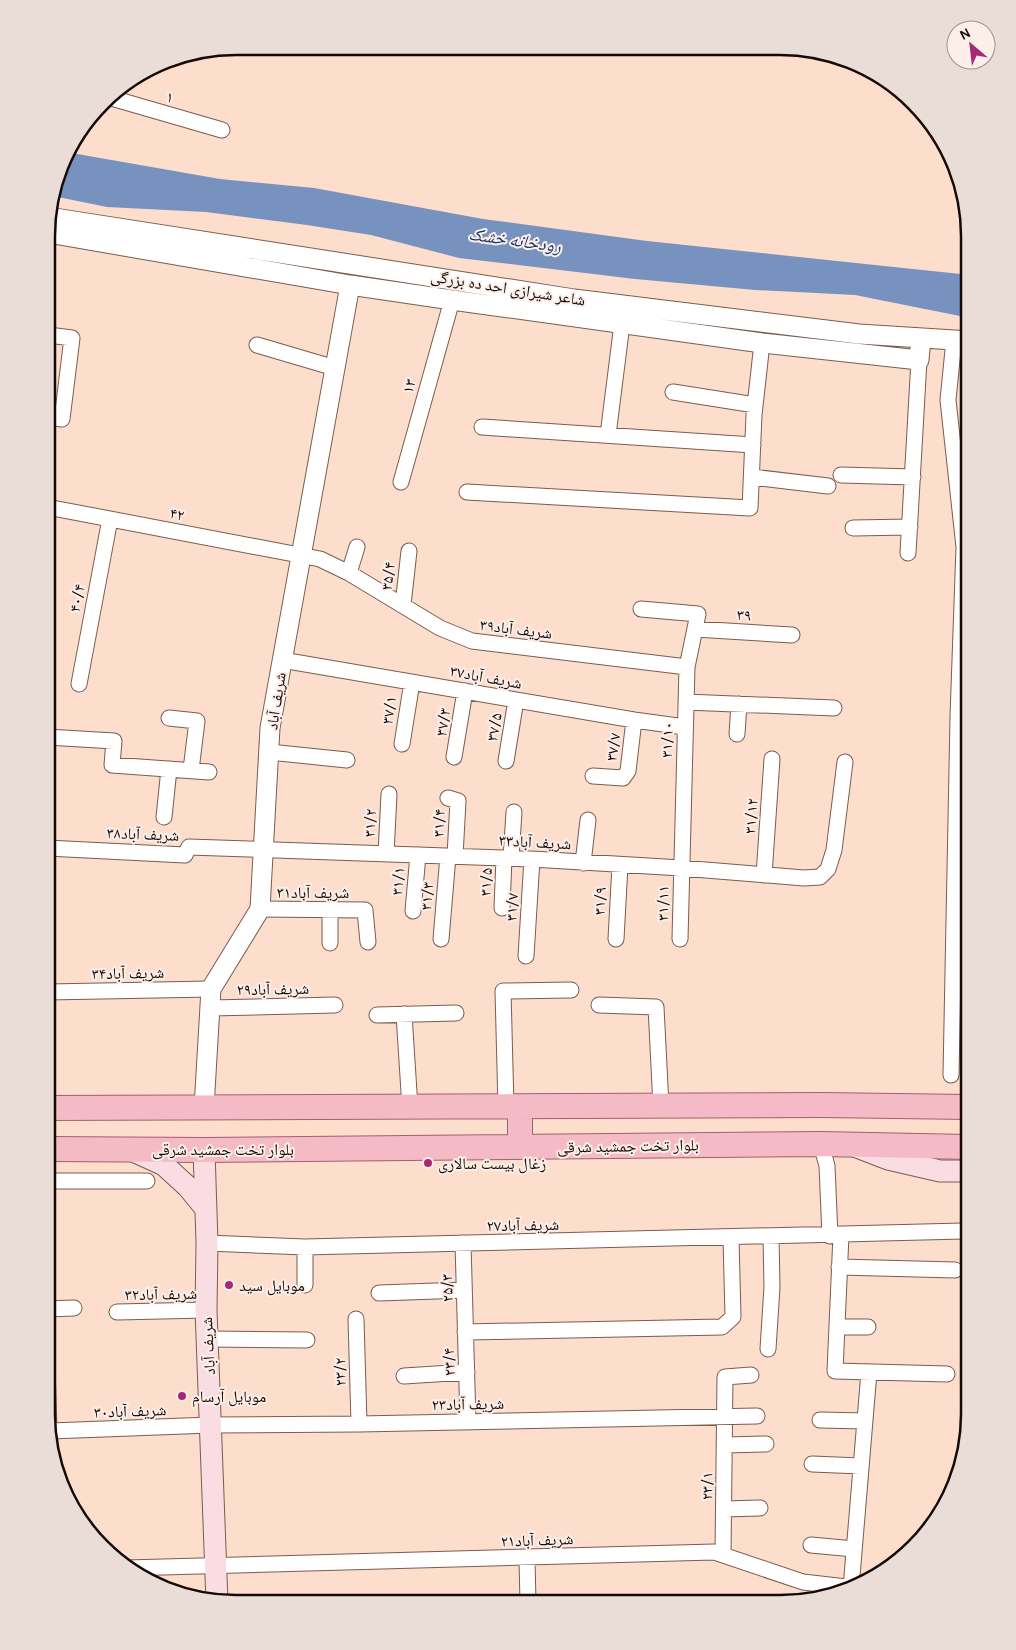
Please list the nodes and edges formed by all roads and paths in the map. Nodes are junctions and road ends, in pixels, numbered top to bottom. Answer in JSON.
{"nodes":[{"id":1,"x":117,"y":100,"type":"edge"},
{"id":2,"x":222,"y":130,"type":"dead end"},
{"id":3,"x":56,"y":218,"type":"edge"},
{"id":4,"x":55,"y":234,"type":"edge"},
{"id":5,"x":350,"y":284,"type":"junction"},
{"id":6,"x":452,"y":300,"type":"junction"},
{"id":7,"x":622,"y":324,"type":"junction"},
{"id":8,"x":55,"y":336,"type":"edge"},
{"id":9,"x":920,"y":338,"type":"junction"},
{"id":10,"x":961,"y":341,"type":"edge"},
{"id":11,"x":762,"y":343,"type":"junction"},
{"id":12,"x":257,"y":345,"type":"dead end"},
{"id":13,"x":961,"y":345,"type":"edge"},
{"id":14,"x":919,"y":360,"type":"junction"},
{"id":15,"x":334,"y":368,"type":"junction"},
{"id":16,"x":673,"y":392,"type":"dead end"},
{"id":17,"x":755,"y":405,"type":"junction"},
{"id":18,"x":55,"y":418,"type":"edge"},
{"id":19,"x":482,"y":427,"type":"dead end"},
{"id":20,"x":608,"y":436,"type":"junction"},
{"id":21,"x":753,"y":445,"type":"junction"},
{"id":22,"x":961,"y":470,"type":"edge"},
{"id":23,"x":841,"y":474,"type":"dead end"},
{"id":24,"x":752,"y":477,"type":"junction"},
{"id":25,"x":913,"y":477,"type":"junction"},
{"id":26,"x":401,"y":482,"type":"dead end"},
{"id":27,"x":828,"y":486,"type":"dead end"},
{"id":28,"x":467,"y":492,"type":"dead end"},
{"id":29,"x":55,"y":508,"type":"edge"},
{"id":30,"x":110,"y":519,"type":"junction"},
{"id":31,"x":910,"y":527,"type":"junction"},
{"id":32,"x":853,"y":528,"type":"dead end"},
{"id":33,"x":357,"y":547,"type":"dead end"},
{"id":34,"x":409,"y":550,"type":"dead end"},
{"id":35,"x":908,"y":553,"type":"dead end"},
{"id":36,"x":301,"y":555,"type":"junction"},
{"id":37,"x":349,"y":573,"type":"junction"},
{"id":38,"x":402,"y":606,"type":"junction"},
{"id":39,"x":641,"y":609,"type":"dead end"},
{"id":40,"x":695,"y":629,"type":"junction"},
{"id":41,"x":961,"y":632,"type":"edge"},
{"id":42,"x":792,"y":635,"type":"dead end"},
{"id":43,"x":282,"y":660,"type":"junction"},
{"id":44,"x":688,"y":667,"type":"junction"},
{"id":45,"x":412,"y":682,"type":"junction"},
{"id":46,"x":79,"y":684,"type":"dead end"},
{"id":47,"x":465,"y":691,"type":"junction"},
{"id":48,"x":516,"y":700,"type":"junction"},
{"id":49,"x":686,"y":702,"type":"junction"},
{"id":50,"x":739,"y":704,"type":"junction"},
{"id":51,"x":834,"y":708,"type":"dead end"},
{"id":52,"x":170,"y":718,"type":"dead end"},
{"id":53,"x":634,"y":720,"type":"junction"},
{"id":54,"x":685,"y":727,"type":"junction"},
{"id":55,"x":737,"y":734,"type":"dead end"},
{"id":56,"x":55,"y":737,"type":"edge"},
{"id":57,"x":402,"y":744,"type":"dead end"},
{"id":58,"x":269,"y":752,"type":"junction"},
{"id":59,"x":454,"y":758,"type":"dead end"},
{"id":60,"x":772,"y":759,"type":"dead end"},
{"id":61,"x":347,"y":760,"type":"dead end"},
{"id":62,"x":506,"y":761,"type":"dead end"},
{"id":63,"x":844,"y":762,"type":"dead end"},
{"id":64,"x":169,"y":769,"type":"junction"},
{"id":65,"x":191,"y":770,"type":"junction"},
{"id":66,"x":209,"y":772,"type":"dead end"},
{"id":67,"x":593,"y":776,"type":"dead end"},
{"id":68,"x":389,"y":794,"type":"dead end"},
{"id":69,"x":448,"y":798,"type":"dead end"},
{"id":70,"x":514,"y":812,"type":"dead end"},
{"id":71,"x":164,"y":817,"type":"dead end"},
{"id":72,"x":588,"y":820,"type":"dead end"},
{"id":73,"x":55,"y":848,"type":"edge"},
{"id":74,"x":264,"y":850,"type":"junction"},
{"id":75,"x":386,"y":854,"type":"junction"},
{"id":76,"x":418,"y":855,"type":"junction"},
{"id":77,"x":452,"y":856,"type":"junction"},
{"id":78,"x":508,"y":858,"type":"junction"},
{"id":79,"x":532,"y":859,"type":"junction"},
{"id":80,"x":583,"y":863,"type":"junction"},
{"id":81,"x":620,"y":865,"type":"junction"},
{"id":82,"x":681,"y":868,"type":"junction"},
{"id":83,"x":764,"y":875,"type":"junction"},
{"id":84,"x":502,"y":908,"type":"dead end"},
{"id":85,"x":260,"y":909,"type":"junction"},
{"id":86,"x":330,"y":910,"type":"junction"},
{"id":87,"x":413,"y":911,"type":"dead end"},
{"id":88,"x":441,"y":939,"type":"dead end"},
{"id":89,"x":616,"y":939,"type":"dead end"},
{"id":90,"x":680,"y":939,"type":"dead end"},
{"id":91,"x":368,"y":942,"type":"dead end"},
{"id":92,"x":330,"y":943,"type":"dead end"},
{"id":93,"x":526,"y":956,"type":"dead end"},
{"id":94,"x":211,"y":989,"type":"junction"},
{"id":95,"x":571,"y":990,"type":"dead end"},
{"id":96,"x":55,"y":992,"type":"edge"},
{"id":97,"x":336,"y":1005,"type":"dead end"},
{"id":98,"x":599,"y":1005,"type":"dead end"},
{"id":99,"x":211,"y":1008,"type":"junction"},
{"id":100,"x":456,"y":1013,"type":"dead end"},
{"id":101,"x":404,"y":1014,"type":"junction"},
{"id":102,"x":377,"y":1015,"type":"dead end"},
{"id":103,"x":951,"y":1075,"type":"dead end"},
{"id":104,"x":661,"y":1106,"type":"junction"},
{"id":105,"x":513,"y":1107,"type":"junction"},
{"id":106,"x":961,"y":1107,"type":"edge"},
{"id":107,"x":55,"y":1108,"type":"edge"},
{"id":108,"x":204,"y":1108,"type":"junction"},
{"id":109,"x":410,"y":1108,"type":"junction"},
{"id":110,"x":821,"y":1144,"type":"junction"},
{"id":111,"x":852,"y":1145,"type":"junction"},
{"id":112,"x":520,"y":1147,"type":"junction"},
{"id":113,"x":961,"y":1147,"type":"edge"},
{"id":114,"x":55,"y":1149,"type":"edge"},
{"id":115,"x":130,"y":1150,"type":"junction"},
{"id":116,"x":204,"y":1150,"type":"junction"},
{"id":117,"x":961,"y":1171,"type":"edge"},
{"id":118,"x":147,"y":1180,"type":"dead end"},
{"id":119,"x":55,"y":1181,"type":"edge"},
{"id":120,"x":206,"y":1209,"type":"junction"},
{"id":121,"x":961,"y":1232,"type":"edge"},
{"id":122,"x":836,"y":1235,"type":"junction"},
{"id":123,"x":771,"y":1237,"type":"junction"},
{"id":124,"x":732,"y":1238,"type":"junction"},
{"id":125,"x":207,"y":1243,"type":"junction"},
{"id":126,"x":463,"y":1244,"type":"junction"},
{"id":127,"x":305,"y":1247,"type":"junction"},
{"id":128,"x":839,"y":1268,"type":"junction"},
{"id":129,"x":955,"y":1270,"type":"dead end"},
{"id":130,"x":305,"y":1285,"type":"dead end"},
{"id":131,"x":464,"y":1290,"type":"junction"},
{"id":132,"x":379,"y":1292,"type":"dead end"},
{"id":133,"x":74,"y":1308,"type":"dead end"},
{"id":134,"x":55,"y":1309,"type":"edge"},
{"id":135,"x":206,"y":1310,"type":"junction"},
{"id":136,"x":117,"y":1312,"type":"dead end"},
{"id":137,"x":356,"y":1319,"type":"dead end"},
{"id":138,"x":837,"y":1327,"type":"junction"},
{"id":139,"x":868,"y":1327,"type":"dead end"},
{"id":140,"x":466,"y":1332,"type":"junction"},
{"id":141,"x":208,"y":1339,"type":"junction"},
{"id":142,"x":307,"y":1340,"type":"dead end"},
{"id":143,"x":768,"y":1349,"type":"dead end"},
{"id":144,"x":466,"y":1372,"type":"junction"},
{"id":145,"x":869,"y":1372,"type":"junction"},
{"id":146,"x":947,"y":1374,"type":"dead end"},
{"id":147,"x":751,"y":1375,"type":"dead end"},
{"id":148,"x":404,"y":1376,"type":"dead end"},
{"id":149,"x":757,"y":1416,"type":"dead end"},
{"id":150,"x":726,"y":1417,"type":"junction"},
{"id":151,"x":820,"y":1420,"type":"dead end"},
{"id":152,"x":865,"y":1421,"type":"junction"},
{"id":153,"x":468,"y":1422,"type":"junction"},
{"id":154,"x":359,"y":1424,"type":"junction"},
{"id":155,"x":211,"y":1425,"type":"junction"},
{"id":156,"x":56,"y":1430,"type":"edge"},
{"id":157,"x":725,"y":1444,"type":"junction"},
{"id":158,"x":766,"y":1444,"type":"dead end"},
{"id":159,"x":812,"y":1464,"type":"dead end"},
{"id":160,"x":861,"y":1466,"type":"junction"},
{"id":161,"x":760,"y":1508,"type":"dead end"},
{"id":162,"x":724,"y":1509,"type":"junction"},
{"id":163,"x":811,"y":1544,"type":"dead end"},
{"id":164,"x":854,"y":1549,"type":"junction"},
{"id":165,"x":723,"y":1555,"type":"junction"},
{"id":166,"x":528,"y":1558,"type":"junction"},
{"id":167,"x":216,"y":1566,"type":"junction"},
{"id":168,"x":141,"y":1568,"type":"edge"},
{"id":169,"x":853,"y":1579,"type":"edge"},
{"id":170,"x":836,"y":1586,"type":"edge"},
{"id":171,"x":217,"y":1594,"type":"edge"},
{"id":172,"x":528,"y":1595,"type":"edge"}],
"edges":[{"from":1,"to":2,"type":"street","name":"۱"},
{"from":3,"to":9,"type":"street","name":"شاعر شیرازی احد ده بزرگی"},
{"from":4,"to":5,"type":"street"},
{"from":5,"to":6,"type":"street"},
{"from":5,"to":15,"type":"street","name":"شریف آباد"},
{"from":6,"to":7,"type":"street"},
{"from":6,"to":26,"type":"street","name":"۱۳"},
{"from":7,"to":11,"type":"street"},
{"from":7,"to":20,"type":"street"},
{"from":8,"to":18,"type":"street"},
{"from":9,"to":10,"type":"street","name":"شاعر شیرازی احد ده بزرگی"},
{"from":9,"to":14,"type":"street"},
{"from":11,"to":14,"type":"street"},
{"from":11,"to":17,"type":"street"},
{"from":12,"to":15,"type":"street"},
{"from":13,"to":22,"type":"street"},
{"from":14,"to":25,"type":"street"},
{"from":15,"to":36,"type":"street","name":"شریف آباد"},
{"from":16,"to":17,"type":"street"},
{"from":17,"to":21,"type":"street"},
{"from":19,"to":20,"type":"street"},
{"from":20,"to":21,"type":"street"},
{"from":21,"to":24,"type":"street"},
{"from":23,"to":25,"type":"street"},
{"from":24,"to":27,"type":"street"},
{"from":24,"to":28,"type":"street"},
{"from":25,"to":31,"type":"street"},
{"from":29,"to":30,"type":"street","name":"۴۲"},
{"from":30,"to":36,"type":"street","name":"۴۲"},
{"from":30,"to":46,"type":"street","name":"۴۰/۴"},
{"from":31,"to":32,"type":"street"},
{"from":31,"to":35,"type":"street"},
{"from":33,"to":37,"type":"street"},
{"from":34,"to":38,"type":"street","name":"۳۵/۴"},
{"from":36,"to":37,"type":"street","name":"شریف آباد۳۹"},
{"from":36,"to":43,"type":"street","name":"شریف آباد"},
{"from":37,"to":38,"type":"street","name":"شریف آباد۳۹"},
{"from":38,"to":44,"type":"street","name":"شریف آباد۳۹"},
{"from":39,"to":40,"type":"street","name":"۳۱/۱۰"},
{"from":40,"to":42,"type":"street","name":"۳۹"},
{"from":40,"to":44,"type":"street","name":"۳۱/۱۰"},
{"from":41,"to":103,"type":"street"},
{"from":43,"to":45,"type":"street","name":"شریف آباد۳۷"},
{"from":43,"to":58,"type":"street","name":"شریف آباد"},
{"from":44,"to":49,"type":"street","name":"۳۱/۱۰"},
{"from":45,"to":47,"type":"street","name":"شریف آباد۳۷"},
{"from":45,"to":57,"type":"street","name":"۳۷/۱"},
{"from":47,"to":48,"type":"street","name":"شریف آباد۳۷"},
{"from":47,"to":59,"type":"street","name":"۳۷/۳"},
{"from":48,"to":53,"type":"street","name":"شریف آباد۳۷"},
{"from":48,"to":62,"type":"street","name":"۳۷/۵"},
{"from":49,"to":50,"type":"street"},
{"from":49,"to":54,"type":"street","name":"۳۱/۱۰"},
{"from":50,"to":51,"type":"street"},
{"from":50,"to":55,"type":"street"},
{"from":52,"to":65,"type":"street"},
{"from":53,"to":54,"type":"street","name":"شریف آباد۳۷"},
{"from":53,"to":67,"type":"street","name":"۳۷/۷"},
{"from":54,"to":82,"type":"street","name":"۳۱/۱۰"},
{"from":56,"to":64,"type":"street"},
{"from":58,"to":61,"type":"street"},
{"from":58,"to":74,"type":"street","name":"شریف آباد"},
{"from":60,"to":83,"type":"street","name":"۳۱/۱۲"},
{"from":63,"to":83,"type":"street","name":"شریف آباد۳۳"},
{"from":64,"to":65,"type":"street"},
{"from":64,"to":71,"type":"street"},
{"from":65,"to":66,"type":"street"},
{"from":68,"to":75,"type":"street","name":"۳۱/۲"},
{"from":69,"to":77,"type":"street","name":"۳۱/۴"},
{"from":70,"to":78,"type":"street","name":"۳۱/۵"},
{"from":72,"to":80,"type":"street"},
{"from":73,"to":74,"type":"street","name":"شریف آباد۳۸"},
{"from":74,"to":75,"type":"street","name":"شریف آباد۳۳"},
{"from":74,"to":85,"type":"street","name":"شریف آباد"},
{"from":75,"to":76,"type":"street","name":"شریف آباد۳۳"},
{"from":76,"to":77,"type":"street","name":"شریف آباد۳۳"},
{"from":76,"to":87,"type":"street","name":"۳۱/۱"},
{"from":77,"to":78,"type":"street","name":"شریف آباد۳۳"},
{"from":77,"to":88,"type":"street","name":"۳۱/۳"},
{"from":78,"to":79,"type":"street","name":"شریف آباد۳۳"},
{"from":78,"to":84,"type":"street","name":"۳۱/۵"},
{"from":79,"to":80,"type":"street","name":"شریف آباد۳۳"},
{"from":79,"to":93,"type":"street","name":"۳۱/۷"},
{"from":80,"to":81,"type":"street","name":"شریف آباد۳۳"},
{"from":81,"to":82,"type":"street","name":"شریف آباد۳۳"},
{"from":81,"to":89,"type":"street","name":"۳۱/۹"},
{"from":82,"to":83,"type":"street","name":"شریف آباد۳۳"},
{"from":82,"to":90,"type":"street","name":"۳۱/۱۱"},
{"from":85,"to":86,"type":"street","name":"شریف آباد۳۱"},
{"from":85,"to":94,"type":"street","name":"شریف آباد"},
{"from":86,"to":91,"type":"street","name":"شریف آباد۳۱"},
{"from":86,"to":92,"type":"street"},
{"from":94,"to":96,"type":"street","name":"شریف آباد۳۴"},
{"from":94,"to":99,"type":"street"},
{"from":95,"to":105,"type":"street"},
{"from":97,"to":99,"type":"street","name":"شریف آباد۲۹"},
{"from":98,"to":104,"type":"street"},
{"from":99,"to":108,"type":"street"},
{"from":100,"to":101,"type":"street"},
{"from":101,"to":102,"type":"street"},
{"from":101,"to":109,"type":"street"},
{"from":104,"to":105,"type":"main road"},
{"from":104,"to":106,"type":"main road"},
{"from":105,"to":109,"type":"main road"},
{"from":105,"to":112,"type":"main road"},
{"from":107,"to":108,"type":"main road"},
{"from":108,"to":109,"type":"main road"},
{"from":110,"to":111,"type":"main road","name":"بلوار تخت جمشید شرقی"},
{"from":110,"to":112,"type":"main road","name":"بلوار تخت جمشید شرقی"},
{"from":110,"to":122,"type":"street"},
{"from":111,"to":113,"type":"main road","name":"بلوار تخت جمشید شرقی"},
{"from":111,"to":117,"type":"main road"},
{"from":112,"to":116,"type":"main road","name":"بلوار تخت جمشید شرقی"},
{"from":114,"to":115,"type":"main road","name":"بلوار تخت جمشید شرقی"},
{"from":115,"to":116,"type":"main road","name":"بلوار تخت جمشید شرقی"},
{"from":115,"to":120,"type":"main road"},
{"from":116,"to":120,"type":"main road","name":"شریف آباد"},
{"from":118,"to":119,"type":"street"},
{"from":120,"to":125,"type":"main road","name":"شریف آباد"},
{"from":121,"to":122,"type":"street","name":"شریف آباد۲۷"},
{"from":122,"to":123,"type":"street","name":"شریف آباد۲۷"},
{"from":122,"to":128,"type":"street"},
{"from":123,"to":124,"type":"street","name":"شریف آباد۲۷"},
{"from":123,"to":143,"type":"street"},
{"from":124,"to":126,"type":"street","name":"شریف آباد۲۷"},
{"from":124,"to":140,"type":"street"},
{"from":125,"to":127,"type":"street","name":"شریف آباد۲۷"},
{"from":125,"to":135,"type":"main road","name":"شریف آباد"},
{"from":126,"to":127,"type":"street","name":"شریف آباد۲۷"},
{"from":126,"to":131,"type":"street","name":"۲۵/۳"},
{"from":127,"to":130,"type":"street"},
{"from":128,"to":129,"type":"street"},
{"from":128,"to":138,"type":"street"},
{"from":131,"to":132,"type":"street"},
{"from":131,"to":140,"type":"street","name":"۲۵/۳"},
{"from":133,"to":134,"type":"street"},
{"from":135,"to":136,"type":"street","name":"شریف آباد۳۲"},
{"from":135,"to":141,"type":"main road","name":"شریف آباد"},
{"from":137,"to":154,"type":"street","name":"۲۳/۲"},
{"from":138,"to":139,"type":"street"},
{"from":138,"to":145,"type":"street"},
{"from":140,"to":144,"type":"street","name":"۲۳/۴"},
{"from":141,"to":142,"type":"street"},
{"from":141,"to":155,"type":"main road","name":"شریف آباد"},
{"from":144,"to":148,"type":"street"},
{"from":144,"to":153,"type":"street","name":"۲۳/۴"},
{"from":145,"to":146,"type":"street"},
{"from":145,"to":152,"type":"street"},
{"from":147,"to":150,"type":"street","name":"۲۳/۱"},
{"from":149,"to":150,"type":"street","name":"شریف آباد۲۳"},
{"from":150,"to":153,"type":"street","name":"شریف آباد۲۳"},
{"from":150,"to":157,"type":"street","name":"۲۳/۱"},
{"from":151,"to":152,"type":"street"},
{"from":152,"to":160,"type":"street"},
{"from":153,"to":154,"type":"street","name":"شریف آباد۲۳"},
{"from":154,"to":155,"type":"street","name":"شریف آباد۲۳"},
{"from":155,"to":156,"type":"street","name":"شریف آباد۳۰"},
{"from":155,"to":167,"type":"main road","name":"شریف آباد"},
{"from":157,"to":158,"type":"street"},
{"from":157,"to":162,"type":"street","name":"۲۳/۱"},
{"from":159,"to":160,"type":"street"},
{"from":160,"to":164,"type":"street"},
{"from":161,"to":162,"type":"street"},
{"from":162,"to":165,"type":"street","name":"۲۳/۱"},
{"from":163,"to":164,"type":"street"},
{"from":164,"to":169,"type":"street"},
{"from":165,"to":166,"type":"street","name":"شریف آباد۲۱"},
{"from":165,"to":170,"type":"street","name":"شریف آباد۲۱"},
{"from":166,"to":167,"type":"street","name":"شریف آباد۲۱"},
{"from":166,"to":172,"type":"street"},
{"from":167,"to":168,"type":"street","name":"شریف آباد۲۱"},
{"from":167,"to":171,"type":"main road","name":"شریف آباد"}]}
